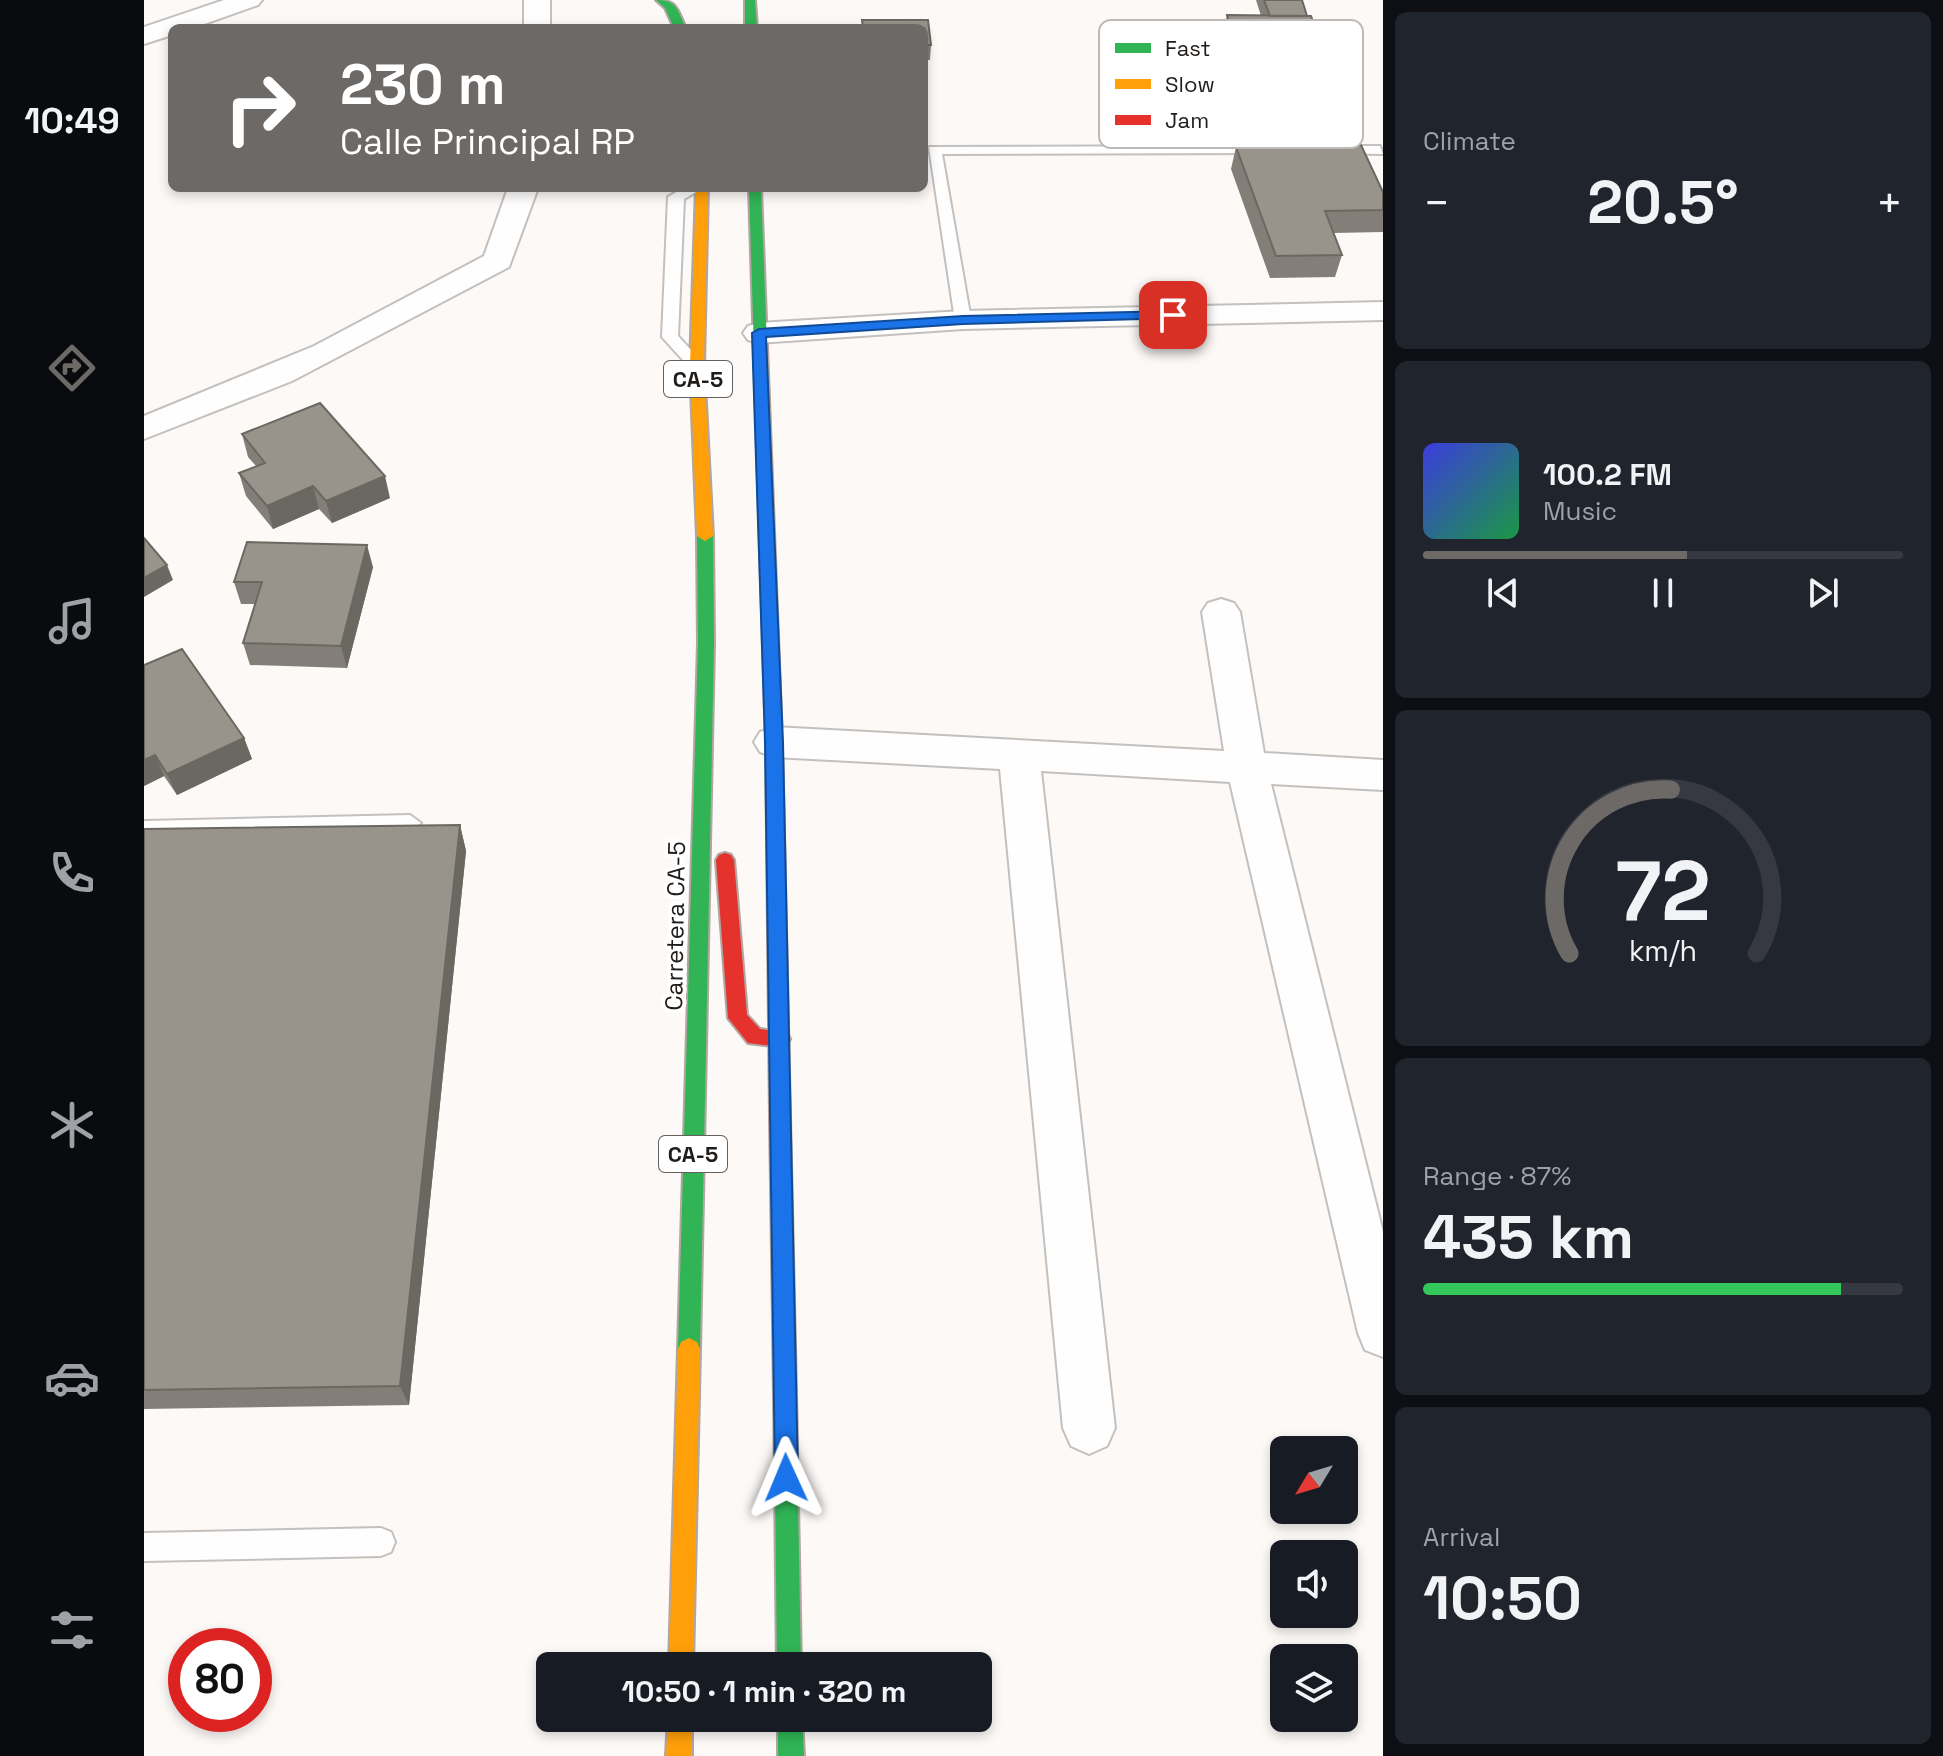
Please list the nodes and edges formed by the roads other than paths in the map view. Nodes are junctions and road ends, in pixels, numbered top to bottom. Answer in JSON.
{"nodes":[{"id":1,"x":249,"y":0,"type":"edge"},
{"id":2,"x":537,"y":0,"type":"edge"},
{"id":3,"x":661,"y":0,"type":"edge"},
{"id":4,"x":750,"y":0,"type":"edge"},
{"id":5,"x":179,"y":24,"type":"edge"},
{"id":6,"x":537,"y":24,"type":"edge"},
{"id":7,"x":678,"y":24,"type":"edge"},
{"id":8,"x":751,"y":24,"type":"edge"},
{"id":9,"x":168,"y":28,"type":"edge"},
{"id":10,"x":144,"y":36,"type":"edge"},
{"id":11,"x":1284,"y":150,"type":"edge"},
{"id":12,"x":1316,"y":150,"type":"edge"},
{"id":13,"x":1380,"y":150,"type":"dead end"},
{"id":14,"x":522,"y":192,"type":"edge"},
{"id":15,"x":687,"y":192,"type":"edge"},
{"id":16,"x":702,"y":192,"type":"edge"},
{"id":17,"x":755,"y":192,"type":"edge"},
{"id":18,"x":1383,"y":311,"type":"edge"},
{"id":19,"x":963,"y":320,"type":"junction"},
{"id":20,"x":759,"y":333,"type":"junction"},
{"id":21,"x":697,"y":365,"type":"junction"},
{"id":22,"x":144,"y":428,"type":"edge"},
{"id":23,"x":1221,"y":612,"type":"dead end"},
{"id":24,"x":706,"y":643,"type":"junction"},
{"id":25,"x":774,"y":742,"type":"junction"},
{"id":26,"x":1019,"y":755,"type":"junction"},
{"id":27,"x":1247,"y":768,"type":"junction"},
{"id":28,"x":1383,"y":775,"type":"edge"},
{"id":29,"x":721,"y":815,"type":"dead end"},
{"id":30,"x":410,"y":823,"type":"edge"},
{"id":31,"x":144,"y":829,"type":"edge"},
{"id":32,"x":723,"y":846,"type":"dead end"},
{"id":33,"x":780,"y":1039,"type":"junction"},
{"id":34,"x":1383,"y":1333,"type":"edge"},
{"id":35,"x":1089,"y":1428,"type":"dead end"},
{"id":36,"x":381,"y":1542,"type":"dead end"},
{"id":37,"x":144,"y":1547,"type":"edge"},
{"id":38,"x":681,"y":1652,"type":"edge"},
{"id":39,"x":789,"y":1652,"type":"edge"},
{"id":40,"x":680,"y":1732,"type":"edge"},
{"id":41,"x":790,"y":1732,"type":"edge"},
{"id":42,"x":679,"y":1756,"type":"edge"},
{"id":43,"x":791,"y":1756,"type":"edge"}],
"edges":[{"from":1,"to":5,"type":"street"},
{"from":2,"to":6,"type":"street"},
{"from":3,"to":7,"type":"highway"},
{"from":4,"to":8,"type":"highway"},
{"from":9,"to":10,"type":"street"},
{"from":11,"to":19,"type":"lane"},
{"from":12,"to":13,"type":"lane"},
{"from":14,"to":22,"type":"street"},
{"from":15,"to":21,"type":"lane"},
{"from":16,"to":21,"type":"highway","name":"Carretera CA-5","number":"CA-5"},
{"from":17,"to":20,"type":"highway","number":"CA-5"},
{"from":18,"to":19,"type":"street"},
{"from":19,"to":20,"type":"street"},
{"from":20,"to":25,"type":"highway","number":"CA-5"},
{"from":21,"to":24,"type":"highway","name":"Carretera CA-5","number":"CA-5"},
{"from":23,"to":27,"type":"street"},
{"from":24,"to":29,"type":"highway"},
{"from":24,"to":38,"type":"highway","name":"Carretera CA-5","number":"CA-5"},
{"from":25,"to":26,"type":"street"},
{"from":25,"to":33,"type":"highway","number":"CA-5"},
{"from":26,"to":27,"type":"street"},
{"from":26,"to":35,"type":"street"},
{"from":27,"to":28,"type":"street"},
{"from":27,"to":34,"type":"street"},
{"from":30,"to":31,"type":"lane"},
{"from":32,"to":33,"type":"highway"},
{"from":33,"to":39,"type":"highway","number":"CA-5"},
{"from":36,"to":37,"type":"lane"},
{"from":40,"to":42,"type":"highway"},
{"from":41,"to":43,"type":"highway"}]}
